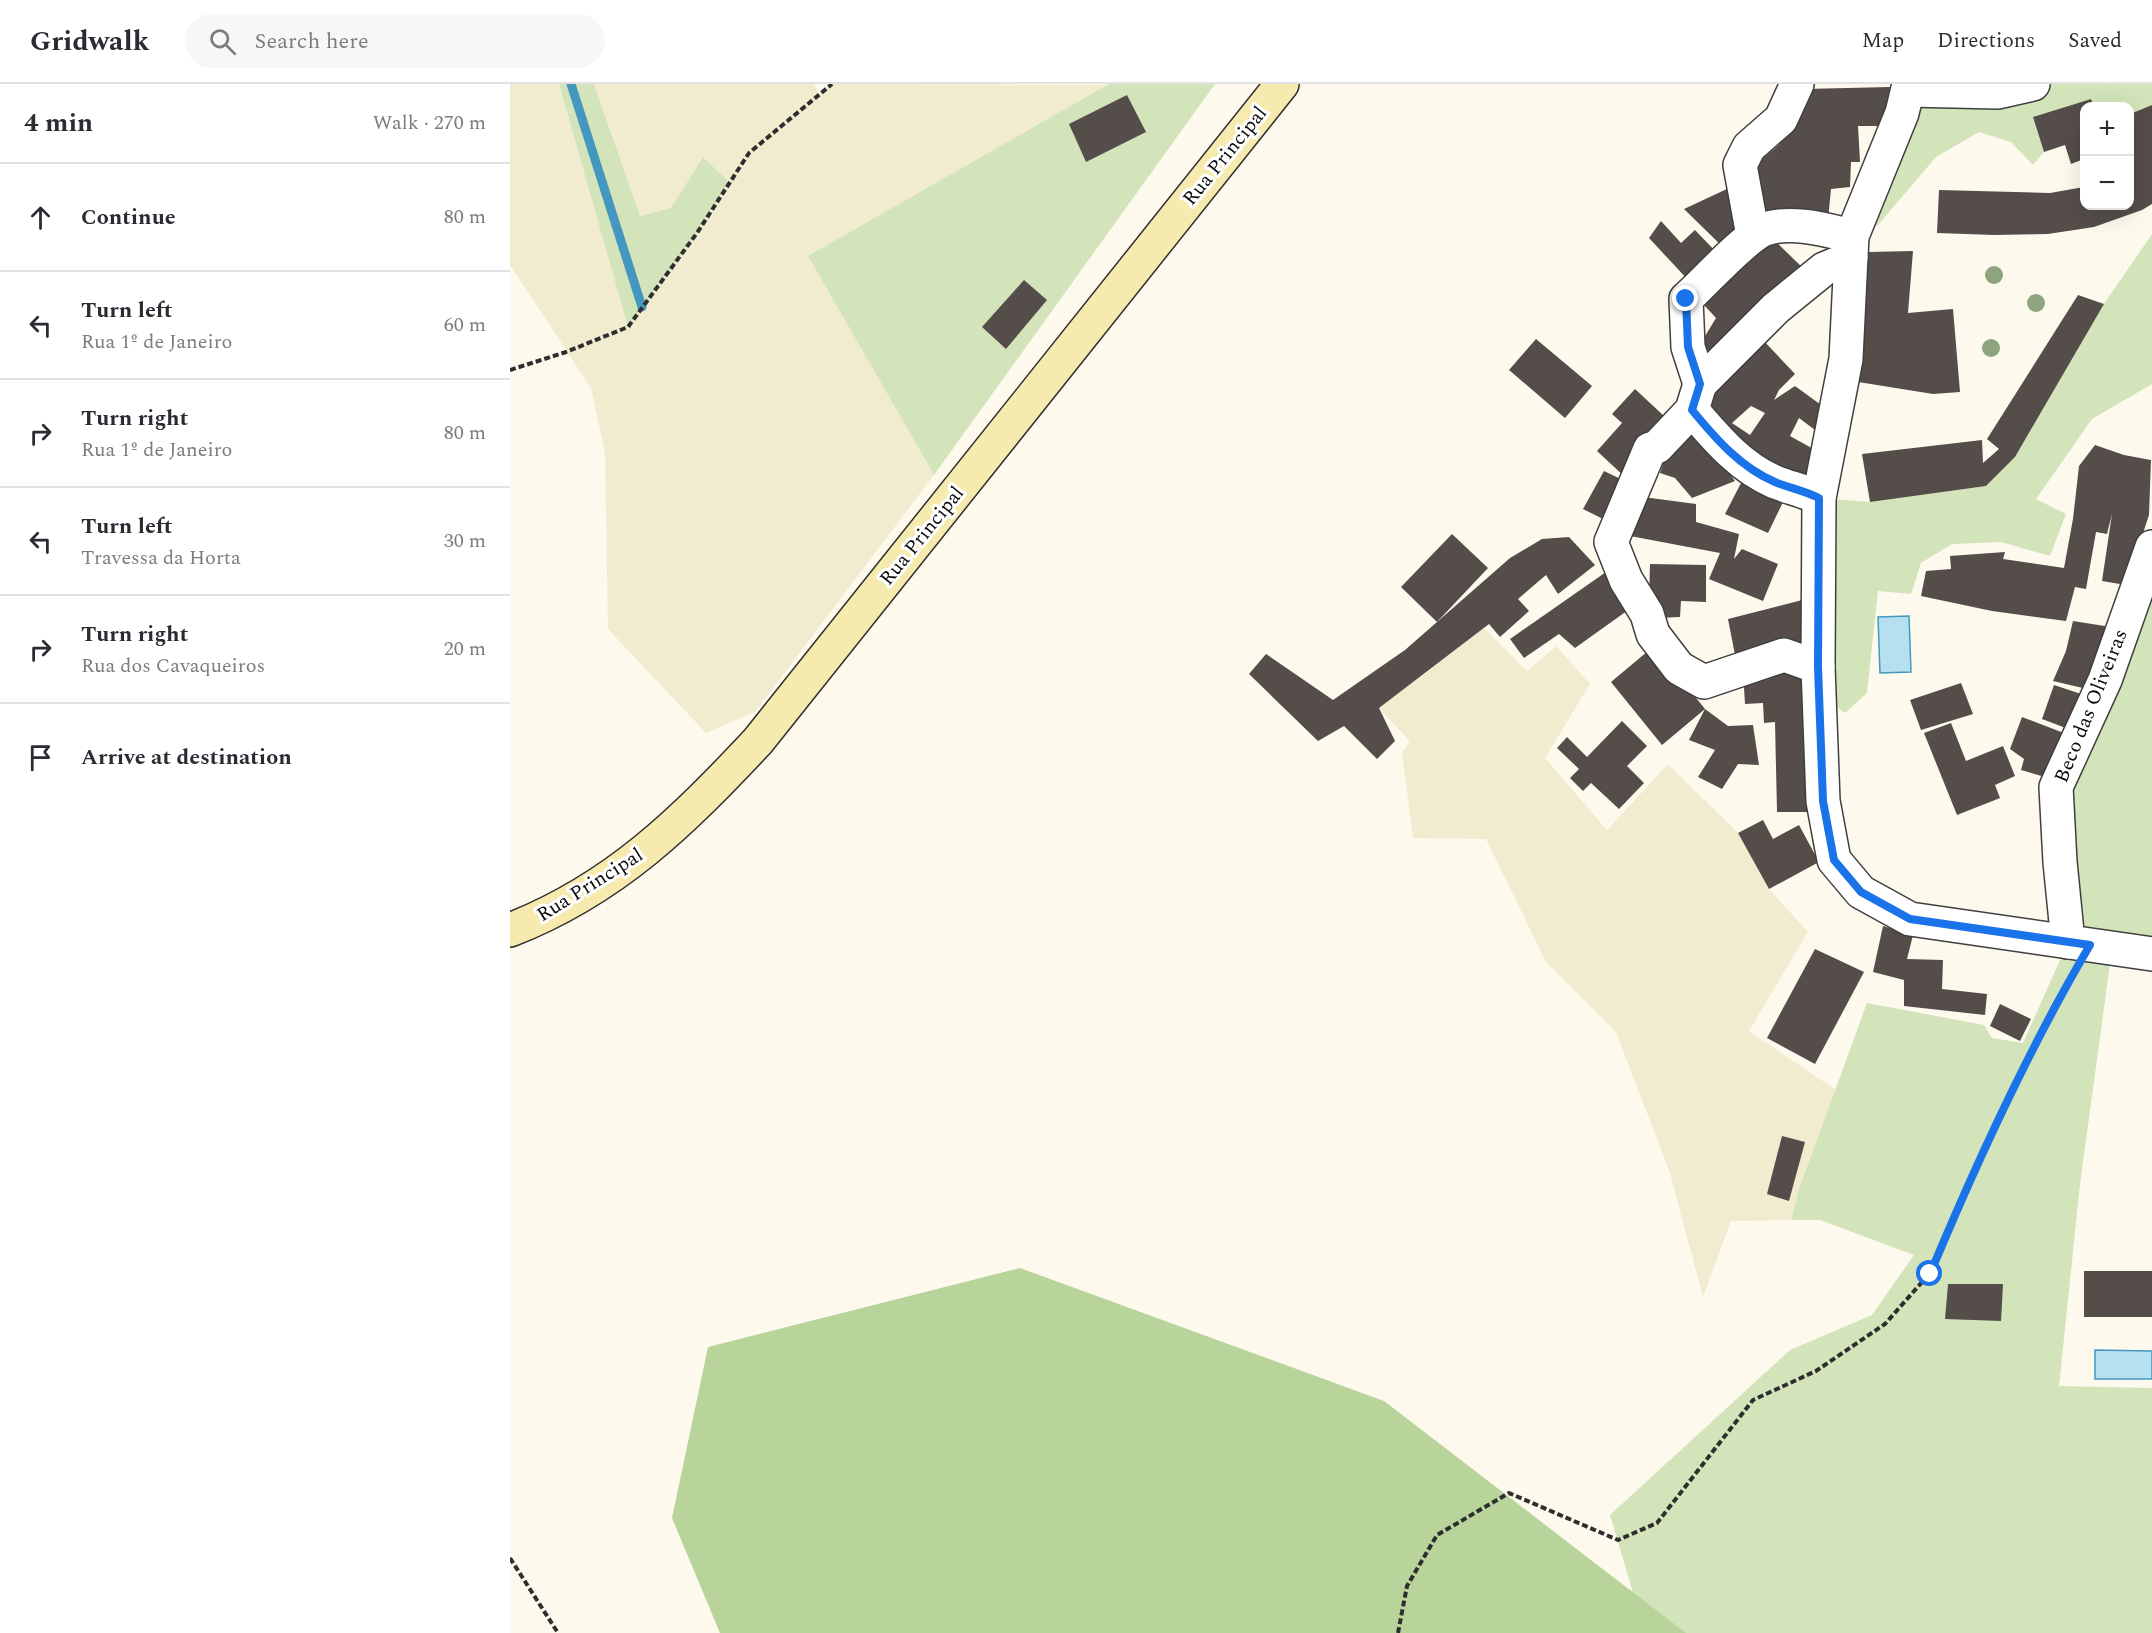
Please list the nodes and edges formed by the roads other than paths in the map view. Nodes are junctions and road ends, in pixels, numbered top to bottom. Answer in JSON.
{"nodes":[{"id":1,"x":1282,"y":84,"type":"edge"},
{"id":2,"x":1797,"y":84,"type":"edge"},
{"id":3,"x":2033,"y":84,"type":"edge"},
{"id":4,"x":1908,"y":87,"type":"edge"},
{"id":5,"x":1753,"y":236,"type":"junction"},
{"id":6,"x":1851,"y":247,"type":"junction"},
{"id":7,"x":1696,"y":397,"type":"junction"},
{"id":8,"x":1819,"y":498,"type":"junction"},
{"id":9,"x":2152,"y":547,"type":"edge"},
{"id":10,"x":1818,"y":667,"type":"junction"},
{"id":11,"x":510,"y":930,"type":"edge"},
{"id":12,"x":2079,"y":943,"type":"junction"},
{"id":13,"x":2152,"y":954,"type":"edge"}],
"edges":[{"from":1,"to":11,"type":"street","name":"Rua Principal"},
{"from":2,"to":5,"type":"street"},
{"from":3,"to":4,"type":"street"},
{"from":4,"to":6,"type":"street"},
{"from":5,"to":6,"type":"street"},
{"from":5,"to":7,"type":"street"},
{"from":6,"to":7,"type":"street"},
{"from":6,"to":8,"type":"street"},
{"from":7,"to":8,"type":"street"},
{"from":7,"to":10,"type":"street"},
{"from":8,"to":10,"type":"street"},
{"from":9,"to":12,"type":"street","name":"Beco das Oliveiras"},
{"from":10,"to":12,"type":"street"},
{"from":12,"to":13,"type":"street"}]}
